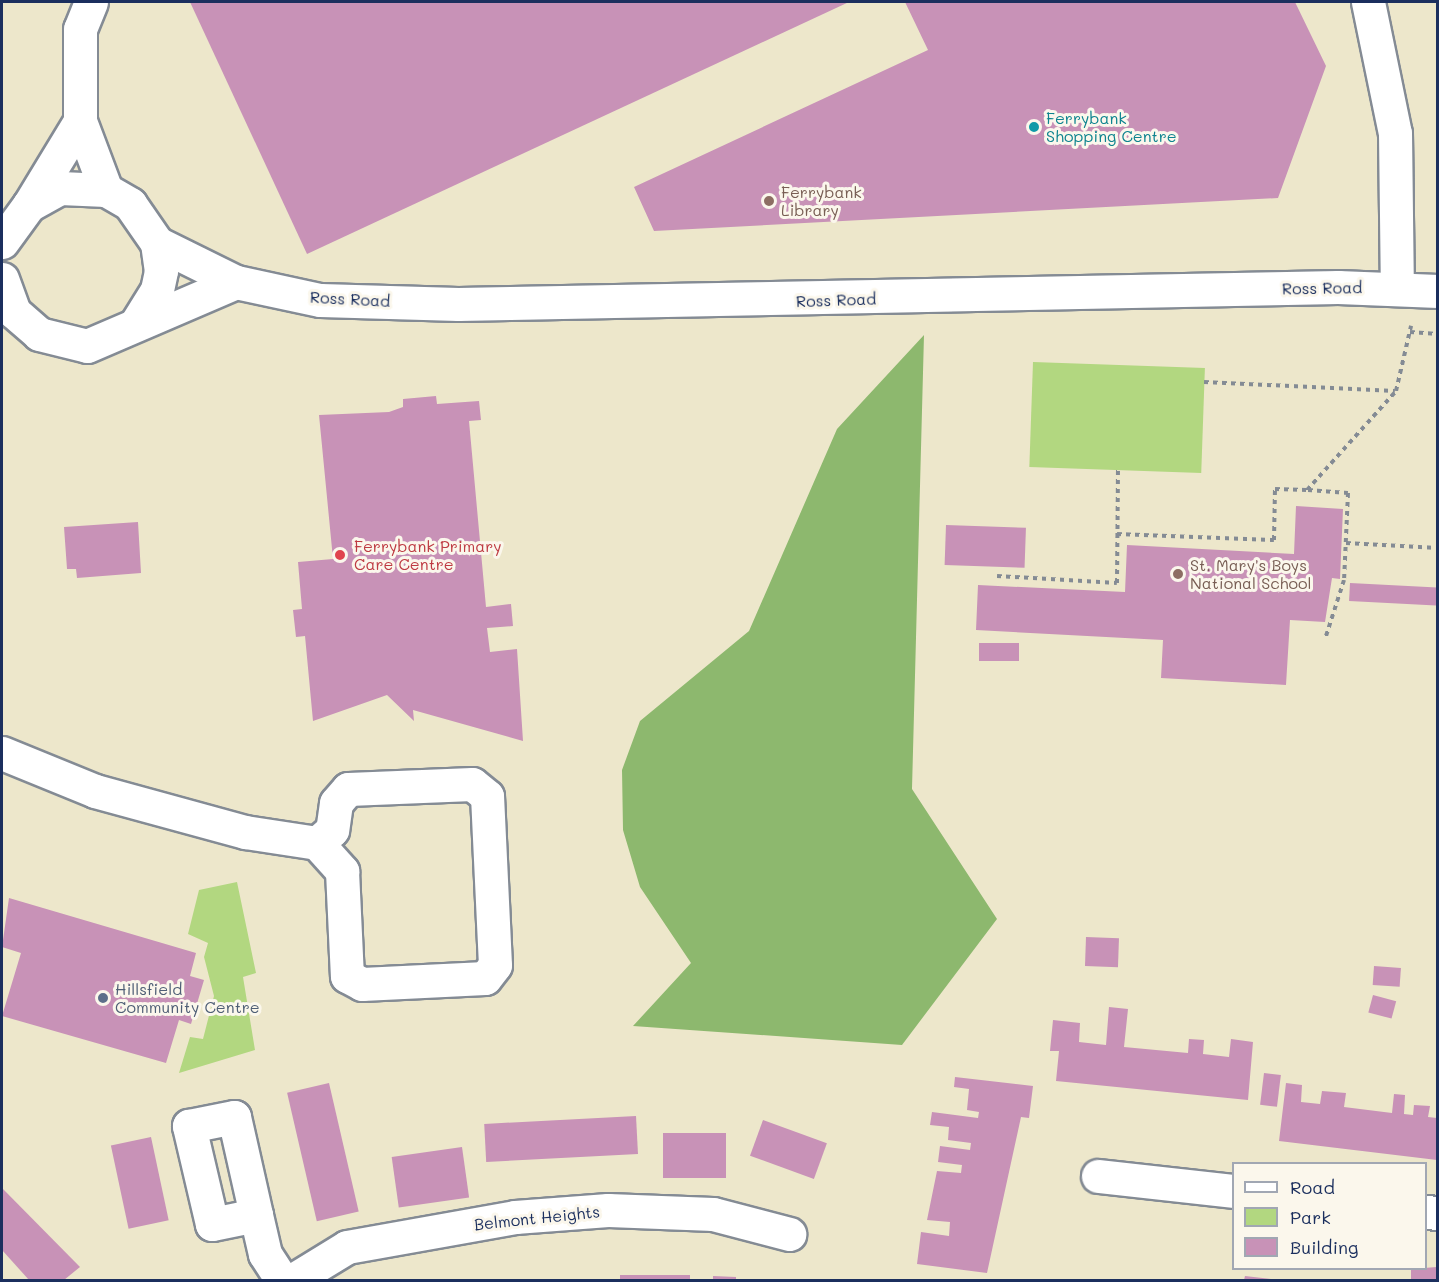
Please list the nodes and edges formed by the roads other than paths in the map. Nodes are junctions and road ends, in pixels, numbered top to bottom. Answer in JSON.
{"nodes":[{"id":1,"x":1368,"y":2,"type":"edge"},
{"id":2,"x":79,"y":11,"type":"edge"},
{"id":3,"x":80,"y":121,"type":"junction"},
{"id":4,"x":106,"y":190,"type":"junction"},
{"id":5,"x":28,"y":205,"type":"junction"},
{"id":6,"x":157,"y":243,"type":"junction"},
{"id":7,"x":3,"y":250,"type":"edge"},
{"id":8,"x":2,"y":279,"type":"edge"},
{"id":9,"x":236,"y":282,"type":"junction"},
{"id":10,"x":1416,"y":289,"type":"edge"},
{"id":11,"x":8,"y":312,"type":"edge"},
{"id":12,"x":136,"y":324,"type":"junction"},
{"id":13,"x":2,"y":753,"type":"edge"},
{"id":14,"x":317,"y":843,"type":"junction"},
{"id":15,"x":1098,"y":1176,"type":"dead end"},
{"id":16,"x":1232,"y":1191,"type":"edge"},
{"id":17,"x":256,"y":1215,"type":"dead end"},
{"id":18,"x":789,"y":1234,"type":"dead end"},
{"id":19,"x":282,"y":1281,"type":"edge"},
{"id":20,"x":293,"y":1281,"type":"edge"}],
"edges":[{"from":1,"to":10,"type":"main road"},
{"from":2,"to":3,"type":"main road"},
{"from":3,"to":4,"type":"main road"},
{"from":3,"to":5,"type":"main road"},
{"from":4,"to":5,"type":"main road"},
{"from":4,"to":6,"type":"main road"},
{"from":5,"to":7,"type":"main road"},
{"from":6,"to":9,"type":"main road","name":"Ross Road"},
{"from":6,"to":12,"type":"main road"},
{"from":8,"to":11,"type":"main road"},
{"from":9,"to":10,"type":"main road","name":"Ross Road"},
{"from":9,"to":12,"type":"main road"},
{"from":11,"to":12,"type":"main road"},
{"from":13,"to":14,"type":"main road"},
{"from":14,"to":14,"type":"main road"},
{"from":15,"to":16,"type":"main road"},
{"from":17,"to":19,"type":"main road"},
{"from":18,"to":20,"type":"main road","name":"Belmont Heights"}]}
